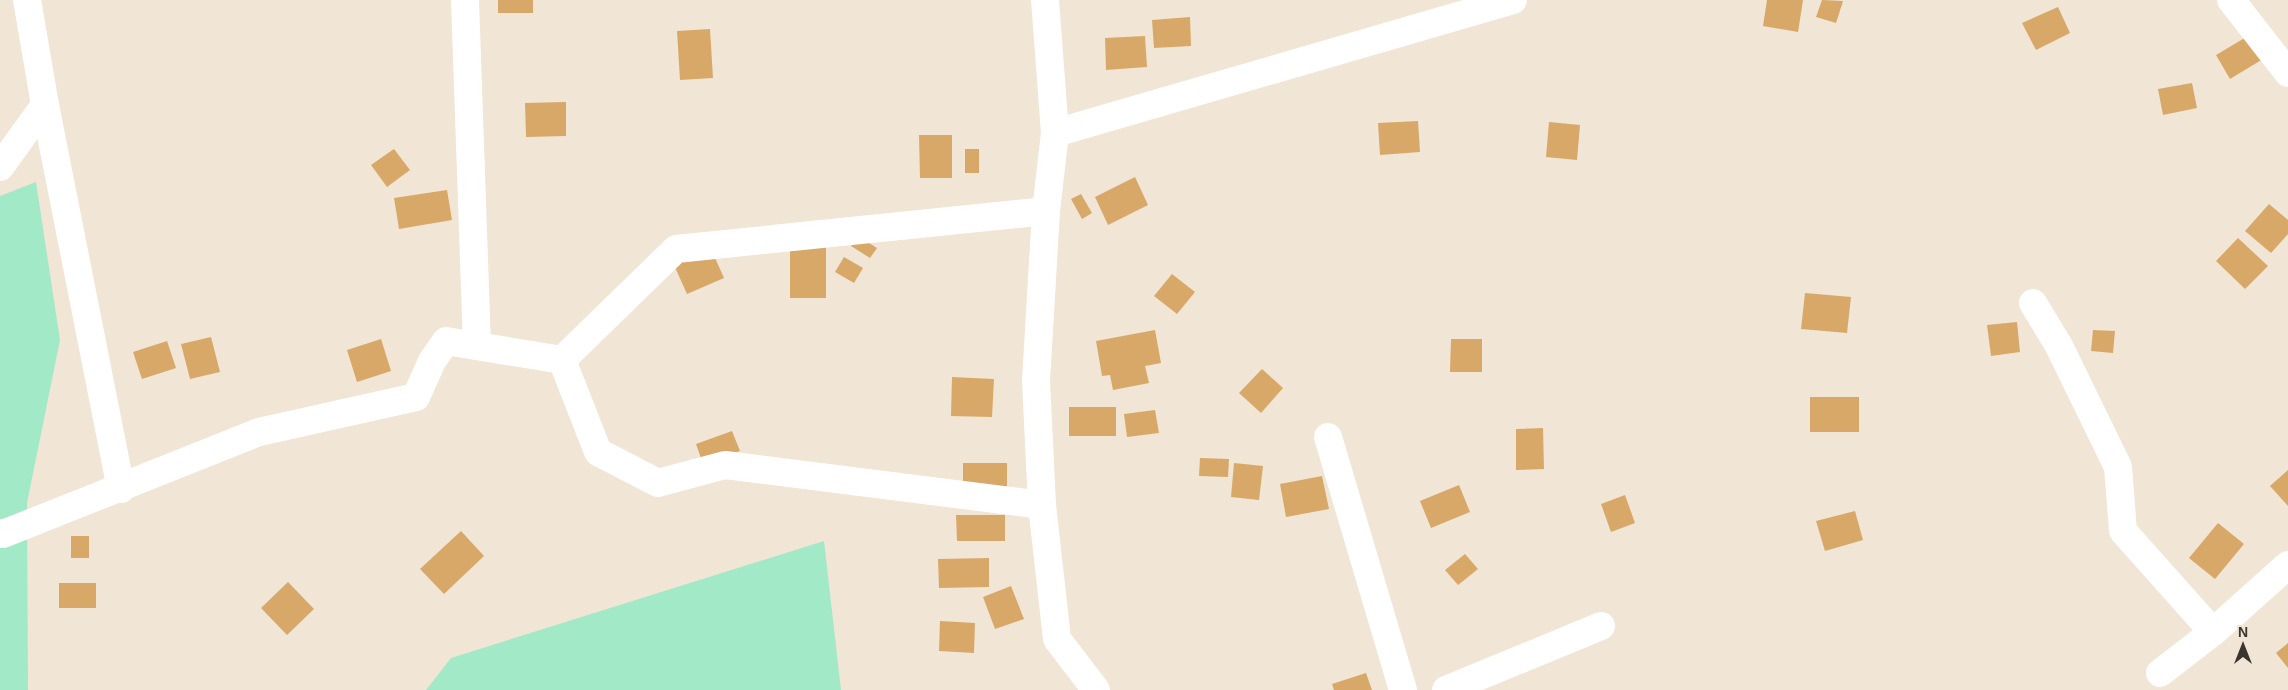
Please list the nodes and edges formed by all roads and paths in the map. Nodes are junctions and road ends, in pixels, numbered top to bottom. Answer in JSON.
{"nodes":[{"id":1,"x":27,"y":0,"type":"edge"},
{"id":2,"x":465,"y":0,"type":"edge"},
{"id":3,"x":1044,"y":0,"type":"edge"},
{"id":4,"x":1513,"y":0,"type":"edge"},
{"id":5,"x":2231,"y":0,"type":"edge"},
{"id":6,"x":2288,"y":73,"type":"edge"},
{"id":7,"x":45,"y":105,"type":"junction"},
{"id":8,"x":1055,"y":132,"type":"junction"},
{"id":9,"x":0,"y":167,"type":"edge"},
{"id":10,"x":1046,"y":212,"type":"junction"},
{"id":11,"x":2033,"y":303,"type":"dead end"},
{"id":12,"x":477,"y":346,"type":"junction"},
{"id":13,"x":562,"y":360,"type":"junction"},
{"id":14,"x":1328,"y":437,"type":"dead end"},
{"id":15,"x":120,"y":489,"type":"junction"},
{"id":16,"x":1042,"y":505,"type":"junction"},
{"id":17,"x":0,"y":533,"type":"edge"},
{"id":18,"x":2288,"y":565,"type":"edge"},
{"id":19,"x":1601,"y":626,"type":"dead end"},
{"id":20,"x":2212,"y":632,"type":"junction"},
{"id":21,"x":2160,"y":673,"type":"dead end"},
{"id":22,"x":1096,"y":690,"type":"edge"},
{"id":23,"x":1403,"y":690,"type":"edge"},
{"id":24,"x":1446,"y":690,"type":"edge"}],
"edges":[{"from":1,"to":7,"type":"street"},
{"from":2,"to":12,"type":"street"},
{"from":3,"to":8,"type":"street"},
{"from":4,"to":8,"type":"street"},
{"from":5,"to":6,"type":"street"},
{"from":7,"to":9,"type":"street"},
{"from":7,"to":15,"type":"street"},
{"from":8,"to":10,"type":"street"},
{"from":10,"to":13,"type":"street"},
{"from":10,"to":16,"type":"street"},
{"from":11,"to":20,"type":"street"},
{"from":12,"to":13,"type":"street"},
{"from":12,"to":15,"type":"street"},
{"from":13,"to":16,"type":"street"},
{"from":14,"to":23,"type":"street"},
{"from":15,"to":17,"type":"street"},
{"from":16,"to":22,"type":"street"},
{"from":18,"to":20,"type":"street"},
{"from":19,"to":24,"type":"street"},
{"from":20,"to":21,"type":"street"}]}
